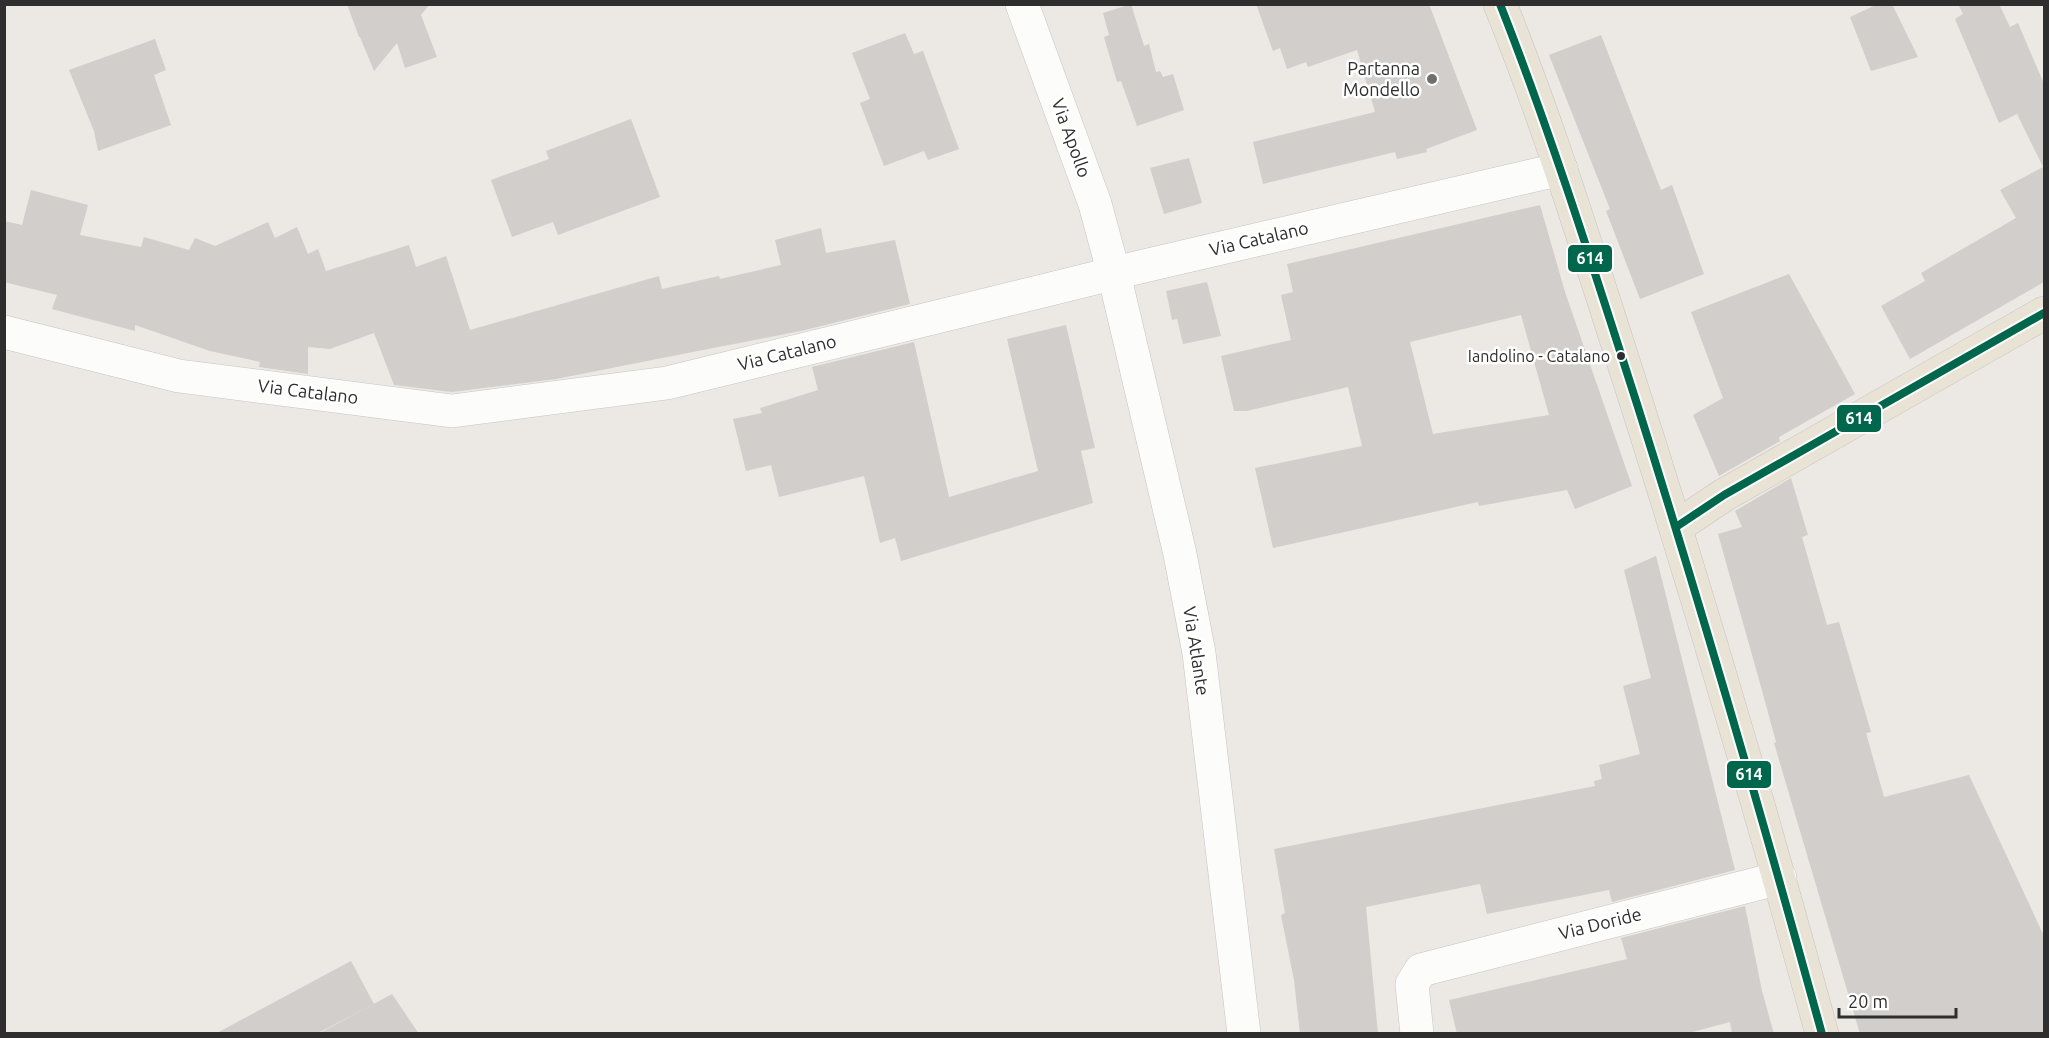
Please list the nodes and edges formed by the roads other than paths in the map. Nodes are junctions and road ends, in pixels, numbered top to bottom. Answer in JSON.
{"nodes":[{"id":1,"x":1022,"y":4,"type":"edge"},
{"id":2,"x":1500,"y":4,"type":"edge"},
{"id":3,"x":1561,"y":169,"type":"junction"},
{"id":4,"x":1114,"y":274,"type":"junction"},
{"id":5,"x":2044,"y":313,"type":"edge"},
{"id":6,"x":4,"y":332,"type":"edge"},
{"id":7,"x":1676,"y":527,"type":"junction"},
{"id":8,"x":1780,"y":878,"type":"junction"},
{"id":9,"x":1244,"y":1034,"type":"edge"},
{"id":10,"x":1417,"y":1034,"type":"edge"},
{"id":11,"x":1822,"y":1034,"type":"edge"}],
"edges":[{"from":1,"to":4,"type":"street","name":"Via Apollo"},
{"from":2,"to":3,"type":"main road"},
{"from":3,"to":4,"type":"street","name":"Via Catalano"},
{"from":3,"to":7,"type":"main road"},
{"from":4,"to":6,"type":"street","name":"Via Catalano"},
{"from":4,"to":9,"type":"street","name":"Via Atlante"},
{"from":5,"to":7,"type":"main road"},
{"from":7,"to":8,"type":"main road"},
{"from":8,"to":10,"type":"street","name":"Via Doride"},
{"from":8,"to":11,"type":"main road"}]}
